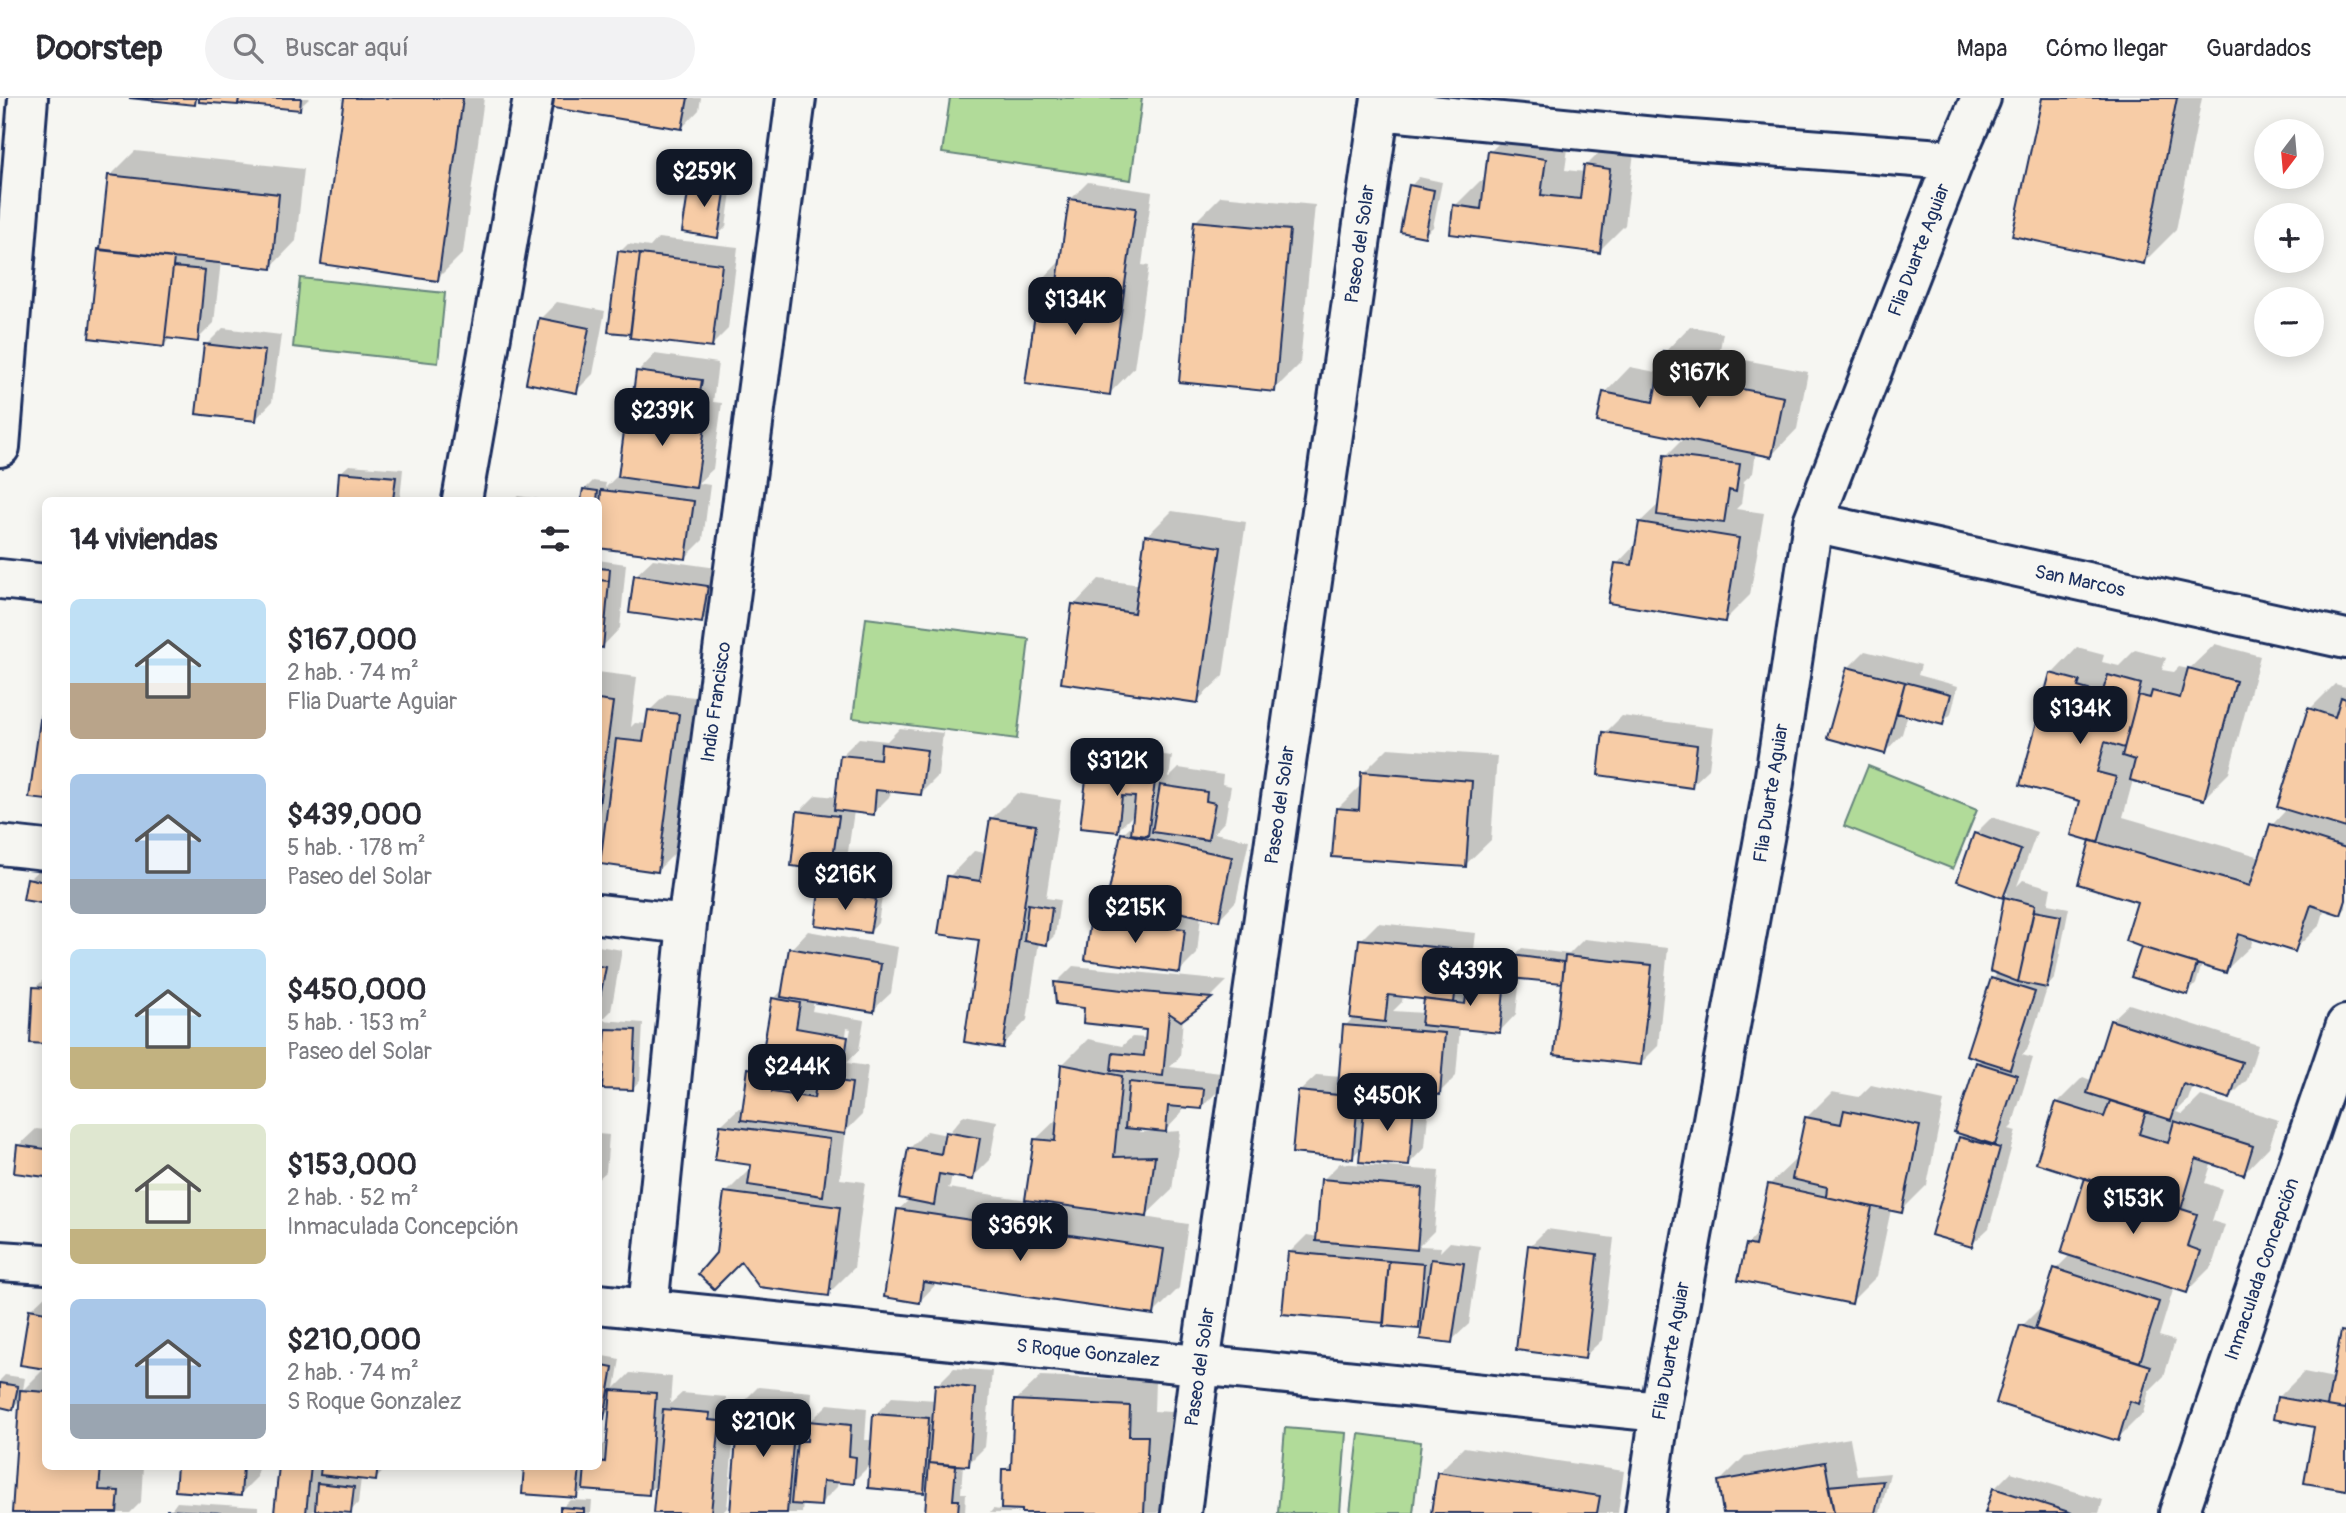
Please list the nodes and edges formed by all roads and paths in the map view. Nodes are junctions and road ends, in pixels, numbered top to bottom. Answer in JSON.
{"nodes":[{"id":1,"x":28,"y":98,"type":"edge"},
{"id":2,"x":533,"y":98,"type":"edge"},
{"id":3,"x":796,"y":98,"type":"edge"},
{"id":4,"x":1981,"y":98,"type":"edge"},
{"id":5,"x":1380,"y":104,"type":"edge"},
{"id":6,"x":1954,"y":160,"type":"junction"},
{"id":7,"x":0,"y":447,"type":"edge"},
{"id":8,"x":463,"y":497,"type":"edge"},
{"id":9,"x":1813,"y":522,"type":"junction"},
{"id":10,"x":0,"y":579,"type":"edge"},
{"id":11,"x":42,"y":584,"type":"edge"},
{"id":12,"x":2346,"y":639,"type":"edge"},
{"id":13,"x":0,"y":845,"type":"edge"},
{"id":14,"x":42,"y":850,"type":"edge"},
{"id":15,"x":602,"y":914,"type":"edge"},
{"id":16,"x":687,"y":924,"type":"junction"},
{"id":17,"x":2346,"y":1025,"type":"edge"},
{"id":18,"x":0,"y":1261,"type":"edge"},
{"id":19,"x":42,"y":1264,"type":"edge"},
{"id":20,"x":602,"y":1304,"type":"edge"},
{"id":21,"x":648,"y":1308,"type":"junction"},
{"id":22,"x":1200,"y":1365,"type":"junction"},
{"id":23,"x":1660,"y":1412,"type":"junction"},
{"id":24,"x":1181,"y":1513,"type":"edge"},
{"id":25,"x":1645,"y":1513,"type":"edge"},
{"id":26,"x":2179,"y":1513,"type":"edge"}],
"edges":[{"from":1,"to":7,"type":"street"},
{"from":2,"to":8,"type":"street"},
{"from":3,"to":16,"type":"street","name":"Indio Francisco"},
{"from":4,"to":6,"type":"street","name":"Flia Duarte Aguiar"},
{"from":5,"to":6,"type":"street"},
{"from":5,"to":22,"type":"street","name":"Paseo del Solar"},
{"from":6,"to":9,"type":"street","name":"Flia Duarte Aguiar"},
{"from":9,"to":12,"type":"street","name":"San Marcos"},
{"from":9,"to":23,"type":"street","name":"Flia Duarte Aguiar"},
{"from":10,"to":11,"type":"street"},
{"from":13,"to":14,"type":"street"},
{"from":15,"to":16,"type":"street"},
{"from":16,"to":21,"type":"street","name":"Indio Francisco"},
{"from":17,"to":26,"type":"street","name":"Inmaculada Concepción"},
{"from":18,"to":19,"type":"street"},
{"from":20,"to":21,"type":"street","name":"S Roque Gonzalez"},
{"from":21,"to":22,"type":"street","name":"S Roque Gonzalez"},
{"from":22,"to":23,"type":"street","name":"S Roque Gonzalez"},
{"from":22,"to":24,"type":"street","name":"Paseo del Solar"},
{"from":23,"to":25,"type":"street","name":"Flia Duarte Aguiar"}]}
